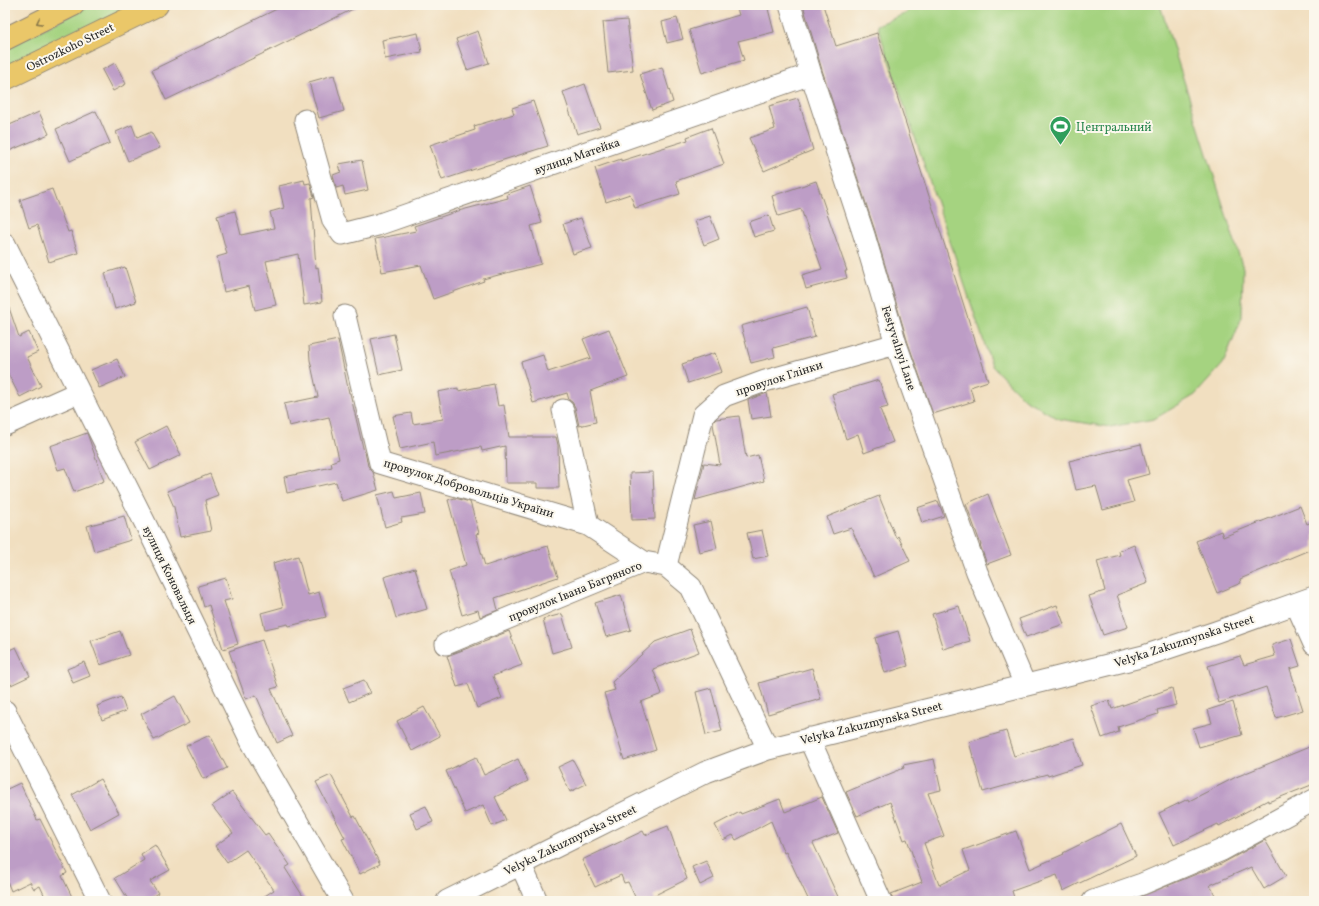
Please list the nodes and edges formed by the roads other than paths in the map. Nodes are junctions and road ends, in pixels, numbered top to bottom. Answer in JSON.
{"nodes":[{"id":1,"x":73,"y":5,"type":"edge"},
{"id":2,"x":157,"y":5,"type":"edge"},
{"id":3,"x":790,"y":5,"type":"edge"},
{"id":4,"x":5,"y":39,"type":"edge"},
{"id":5,"x":811,"y":74,"type":"junction"},
{"id":6,"x":5,"y":79,"type":"edge"},
{"id":7,"x":305,"y":120,"type":"dead end"},
{"id":8,"x":5,"y":244,"type":"edge"},
{"id":9,"x":345,"y":316,"type":"dead end"},
{"id":10,"x":896,"y":344,"type":"junction"},
{"id":11,"x":79,"y":392,"type":"junction"},
{"id":12,"x":563,"y":410,"type":"dead end"},
{"id":13,"x":5,"y":425,"type":"edge"},
{"id":14,"x":588,"y":525,"type":"junction"},
{"id":15,"x":644,"y":562,"type":"junction"},
{"id":16,"x":666,"y":566,"type":"junction"},
{"id":17,"x":1305,"y":601,"type":"edge"},
{"id":18,"x":446,"y":644,"type":"dead end"},
{"id":19,"x":1314,"y":644,"type":"edge"},
{"id":20,"x":1025,"y":685,"type":"junction"},
{"id":21,"x":5,"y":710,"type":"edge"},
{"id":22,"x":808,"y":738,"type":"junction"},
{"id":23,"x":13,"y":744,"type":"edge"},
{"id":24,"x":768,"y":749,"type":"junction"},
{"id":25,"x":1314,"y":800,"type":"edge"},
{"id":26,"x":521,"y":865,"type":"junction"},
{"id":27,"x":100,"y":901,"type":"edge"},
{"id":28,"x":343,"y":901,"type":"edge"},
{"id":29,"x":448,"y":901,"type":"edge"},
{"id":30,"x":537,"y":901,"type":"edge"},
{"id":31,"x":881,"y":901,"type":"edge"},
{"id":32,"x":1093,"y":901,"type":"edge"}],
"edges":[{"from":1,"to":4,"type":"main road","one_way":true},
{"from":2,"to":6,"type":"main road","name":"Ostrozkoho Street"},
{"from":3,"to":5,"type":"street","name":"Festyvalnyi Lane"},
{"from":5,"to":7,"type":"street","name":"вулиця Матейка"},
{"from":5,"to":10,"type":"street","name":"Festyvalnyi Lane"},
{"from":8,"to":11,"type":"street","name":"вулиця Коновальця"},
{"from":9,"to":14,"type":"street","name":"провулок Добровольців України"},
{"from":10,"to":16,"type":"street","name":"провулок Глінки"},
{"from":10,"to":20,"type":"street","name":"Festyvalnyi Lane"},
{"from":11,"to":13,"type":"street"},
{"from":11,"to":28,"type":"street","name":"вулиця Коновальця"},
{"from":12,"to":14,"type":"street"},
{"from":14,"to":15,"type":"street"},
{"from":15,"to":16,"type":"street","name":"провулок Івана Багряного"},
{"from":15,"to":18,"type":"street","name":"провулок Івана Багряного"},
{"from":16,"to":24,"type":"street","name":"провулок Івана Багряного"},
{"from":17,"to":19,"type":"street"},
{"from":17,"to":20,"type":"street","name":"Velyka Zakuzmynska Street"},
{"from":20,"to":22,"type":"street","name":"Velyka Zakuzmynska Street"},
{"from":21,"to":23,"type":"street"},
{"from":22,"to":24,"type":"street","name":"Velyka Zakuzmynska Street"},
{"from":22,"to":31,"type":"street"},
{"from":23,"to":27,"type":"street"},
{"from":24,"to":26,"type":"street","name":"Velyka Zakuzmynska Street"},
{"from":25,"to":32,"type":"street"},
{"from":26,"to":29,"type":"street","name":"Velyka Zakuzmynska Street"},
{"from":26,"to":30,"type":"street"}]}
